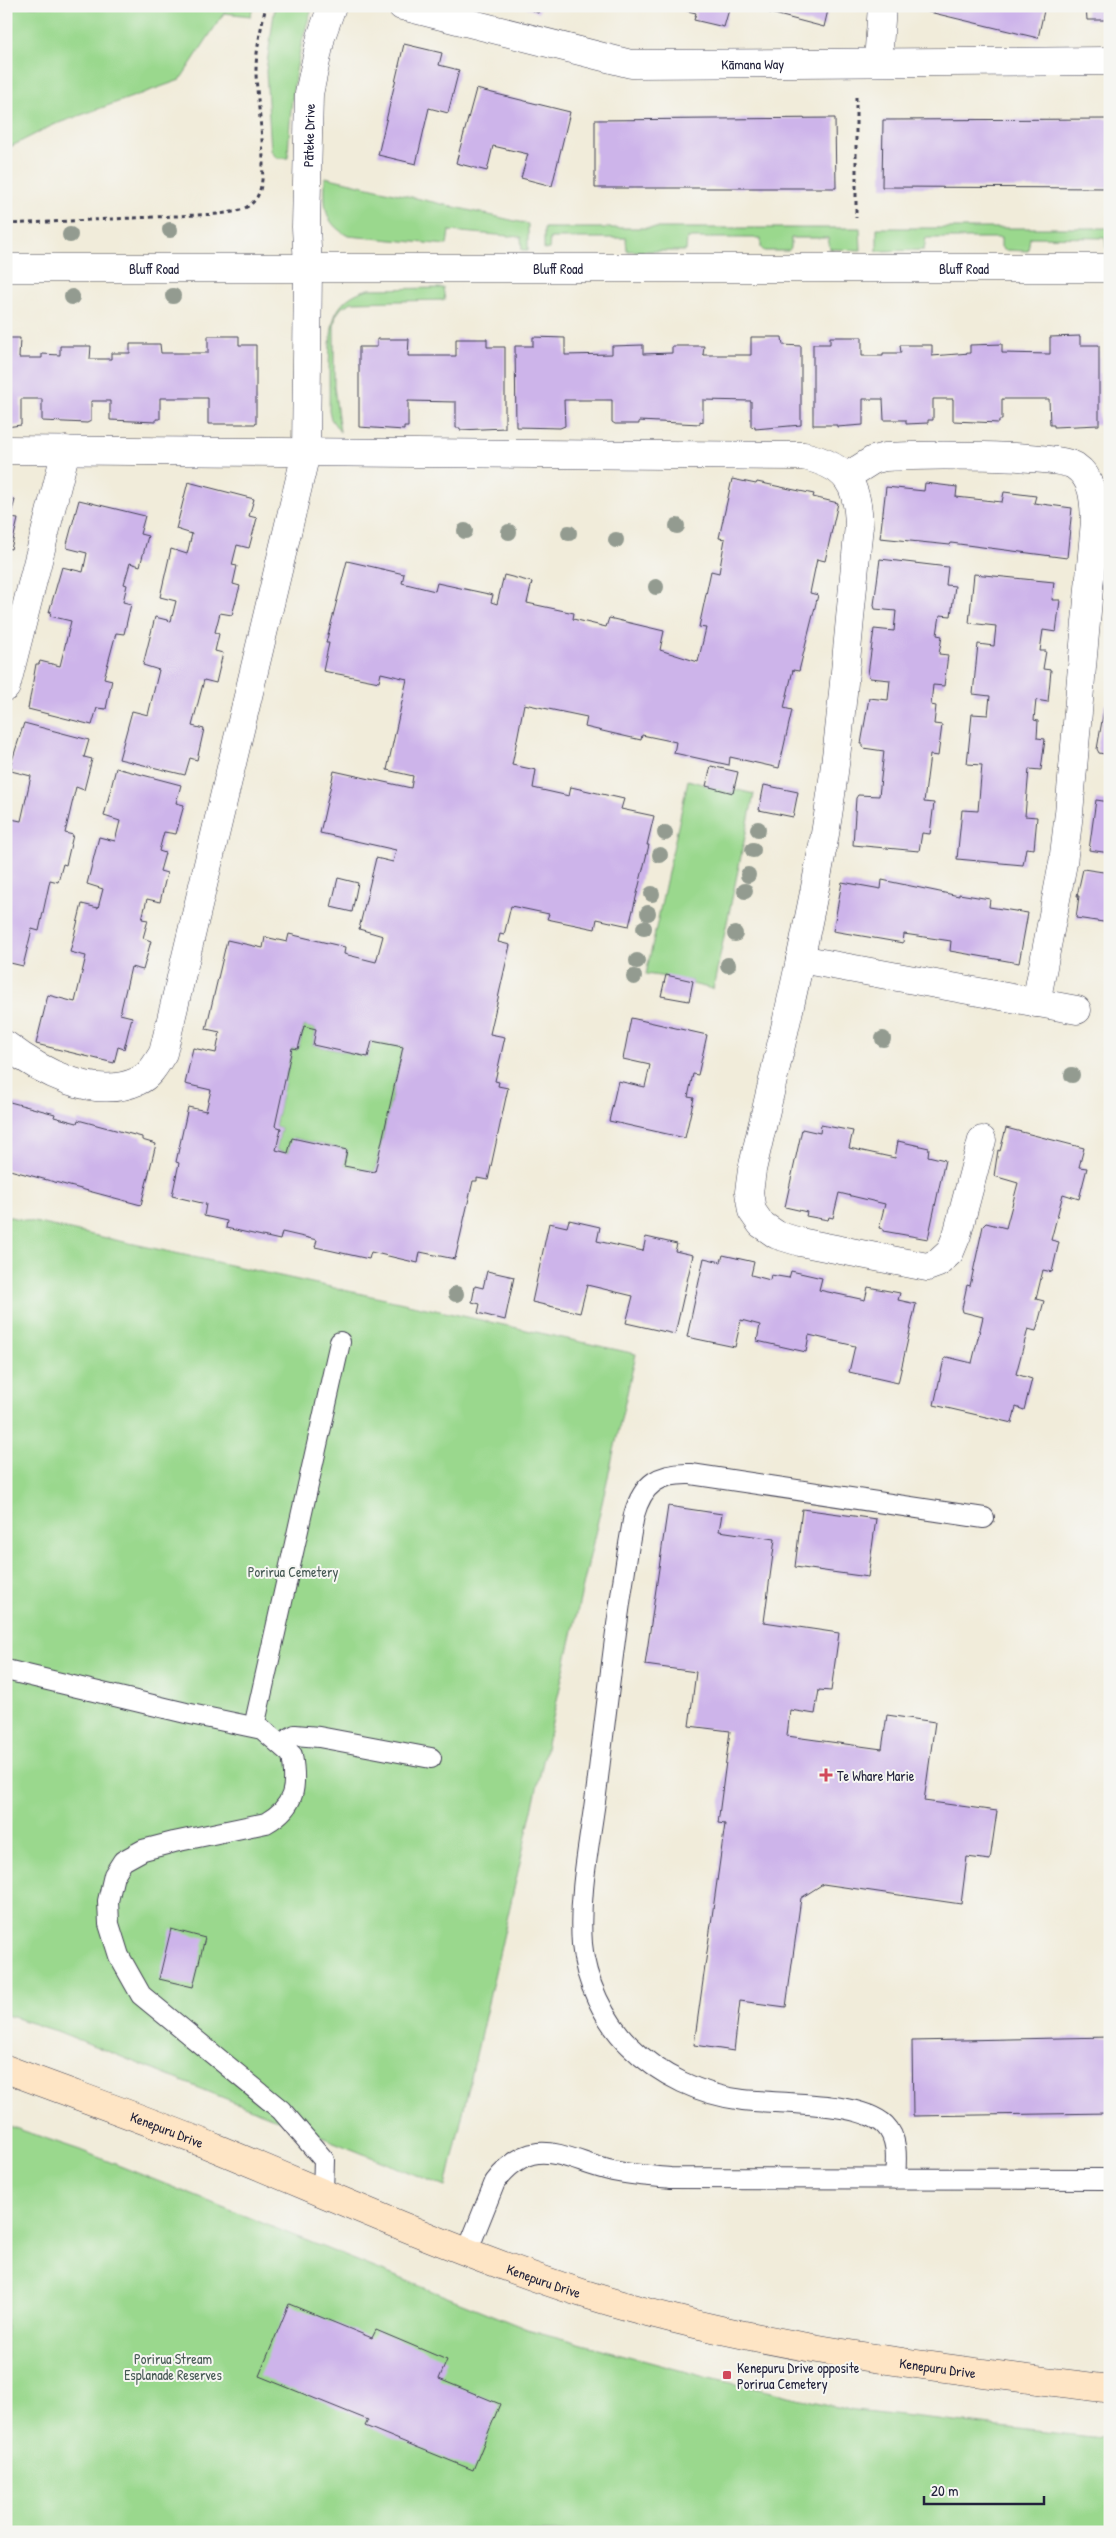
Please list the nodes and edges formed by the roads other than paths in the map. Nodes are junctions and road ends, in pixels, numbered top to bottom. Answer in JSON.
{"nodes":[{"id":1,"x":332,"y":6,"type":"edge"},
{"id":2,"x":402,"y":6,"type":"edge"},
{"id":3,"x":882,"y":6,"type":"edge"},
{"id":4,"x":1110,"y":61,"type":"edge"},
{"id":5,"x":867,"y":62,"type":"junction"},
{"id":6,"x":6,"y":268,"type":"edge"},
{"id":7,"x":308,"y":268,"type":"junction"},
{"id":8,"x":1110,"y":268,"type":"edge"},
{"id":9,"x":6,"y":450,"type":"edge"},
{"id":10,"x":66,"y":450,"type":"junction"},
{"id":11,"x":306,"y":453,"type":"junction"},
{"id":12,"x":846,"y":477,"type":"junction"},
{"id":13,"x":6,"y":688,"type":"edge"},
{"id":14,"x":800,"y":959,"type":"junction"},
{"id":15,"x":1036,"y":1003,"type":"junction"},
{"id":16,"x":1077,"y":1010,"type":"dead end"},
{"id":17,"x":6,"y":1045,"type":"edge"},
{"id":18,"x":982,"y":1140,"type":"dead end"},
{"id":19,"x":340,"y":1342,"type":"dead end"},
{"id":20,"x":984,"y":1518,"type":"dead end"},
{"id":21,"x":6,"y":1670,"type":"edge"},
{"id":22,"x":254,"y":1727,"type":"junction"},
{"id":23,"x":280,"y":1744,"type":"junction"},
{"id":24,"x":431,"y":1758,"type":"dead end"},
{"id":25,"x":6,"y":2069,"type":"edge"},
{"id":26,"x":1110,"y":2178,"type":"edge"},
{"id":27,"x":894,"y":2179,"type":"junction"},
{"id":28,"x":323,"y":2193,"type":"junction"},
{"id":29,"x":467,"y":2252,"type":"junction"},
{"id":30,"x":1110,"y":2389,"type":"edge"}],
"edges":[{"from":1,"to":7,"type":"street","name":"Pāteke Drive"},
{"from":2,"to":5,"type":"street","name":"Kāmana Way"},
{"from":3,"to":5,"type":"street"},
{"from":4,"to":5,"type":"street","name":"Kāmana Way"},
{"from":6,"to":7,"type":"street","name":"Bluff Road"},
{"from":7,"to":8,"type":"street","name":"Bluff Road"},
{"from":7,"to":11,"type":"street","name":"Pāteke Drive"},
{"from":9,"to":10,"type":"street"},
{"from":10,"to":11,"type":"street"},
{"from":10,"to":13,"type":"street"},
{"from":11,"to":12,"type":"street"},
{"from":11,"to":17,"type":"street","name":"Pāteke Drive"},
{"from":12,"to":14,"type":"street"},
{"from":12,"to":15,"type":"street"},
{"from":14,"to":15,"type":"street"},
{"from":14,"to":18,"type":"street"},
{"from":15,"to":16,"type":"street"},
{"from":19,"to":22,"type":"lane"},
{"from":20,"to":27,"type":"lane"},
{"from":21,"to":22,"type":"lane"},
{"from":22,"to":23,"type":"lane"},
{"from":23,"to":24,"type":"lane"},
{"from":23,"to":28,"type":"lane"},
{"from":25,"to":28,"type":"main road","name":"Kenepuru Drive"},
{"from":26,"to":27,"type":"lane"},
{"from":27,"to":29,"type":"lane"},
{"from":28,"to":29,"type":"main road","name":"Kenepuru Drive"},
{"from":29,"to":30,"type":"main road","name":"Kenepuru Drive"}]}
